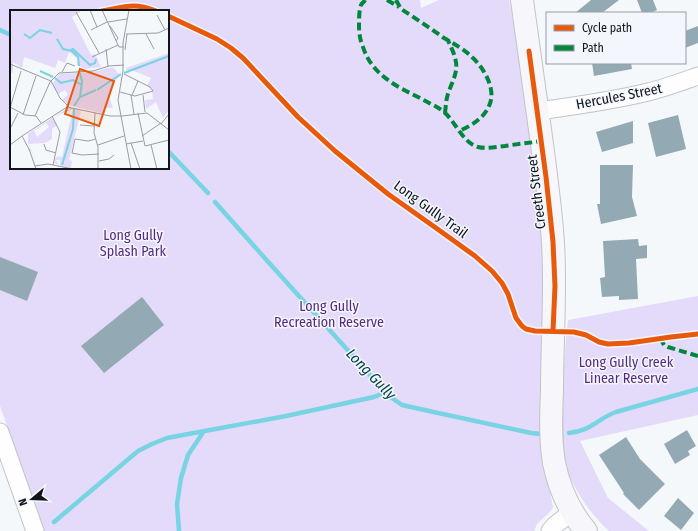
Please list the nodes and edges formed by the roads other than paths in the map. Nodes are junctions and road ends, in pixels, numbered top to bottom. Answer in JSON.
{"nodes":[{"id":1,"x":522,"y":0,"type":"edge"},
{"id":2,"x":698,"y":76,"type":"edge"},
{"id":3,"x":538,"y":111,"type":"junction"},
{"id":4,"x":0,"y":432,"type":"edge"},
{"id":5,"x":572,"y":512,"type":"junction"},
{"id":6,"x":35,"y":531,"type":"edge"},
{"id":7,"x":550,"y":531,"type":"edge"},
{"id":8,"x":586,"y":531,"type":"edge"}],
"edges":[{"from":1,"to":3,"type":"main road","name":"Creeth Street"},
{"from":2,"to":3,"type":"street","name":"Hercules Street"},
{"from":3,"to":5,"type":"main road","name":"Creeth Street"},
{"from":4,"to":6,"type":"street"},
{"from":5,"to":7,"type":"street"},
{"from":5,"to":8,"type":"main road","name":"Creeth Street"}]}
